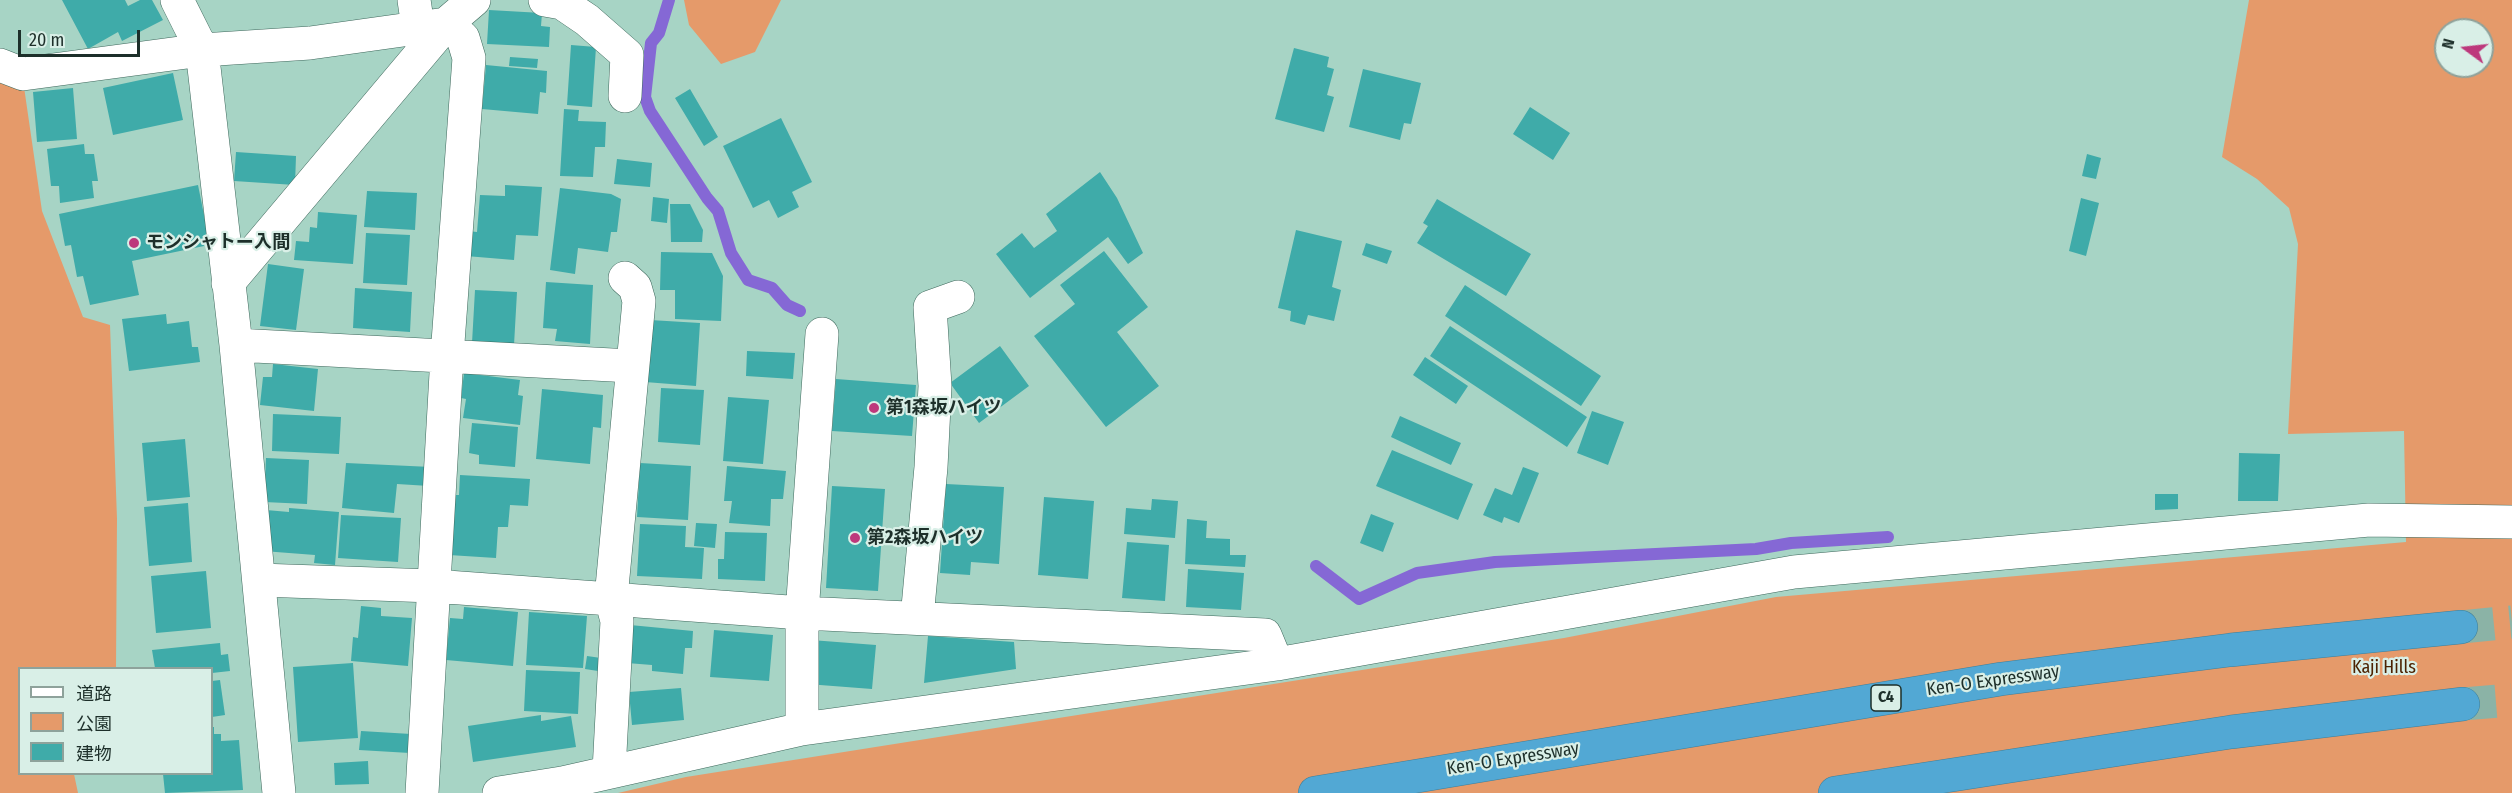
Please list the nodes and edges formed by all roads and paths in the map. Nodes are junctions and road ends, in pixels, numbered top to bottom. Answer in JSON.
{"nodes":[{"id":1,"x":177,"y":0,"type":"edge"},
{"id":2,"x":474,"y":0,"type":"edge"},
{"id":3,"x":546,"y":0,"type":"edge"},
{"id":4,"x":426,"y":17,"type":"edge"},
{"id":5,"x":202,"y":50,"type":"junction"},
{"id":6,"x":0,"y":65,"type":"edge"},
{"id":7,"x":625,"y":96,"type":"dead end"},
{"id":8,"x":625,"y":278,"type":"dead end"},
{"id":9,"x":228,"y":284,"type":"junction"},
{"id":10,"x":958,"y":297,"type":"dead end"},
{"id":11,"x":822,"y":334,"type":"dead end"},
{"id":12,"x":236,"y":345,"type":"junction"},
{"id":13,"x":447,"y":356,"type":"junction"},
{"id":14,"x":631,"y":366,"type":"junction"},
{"id":15,"x":2512,"y":522,"type":"edge"},
{"id":16,"x":259,"y":580,"type":"junction"},
{"id":17,"x":433,"y":586,"type":"junction"},
{"id":18,"x":611,"y":598,"type":"junction"},
{"id":19,"x":802,"y":613,"type":"junction"},
{"id":20,"x":916,"y":618,"type":"junction"},
{"id":21,"x":2461,"y":627,"type":"tunnel mouth"},
{"id":22,"x":1277,"y":664,"type":"junction"},
{"id":23,"x":2463,"y":704,"type":"tunnel mouth"},
{"id":24,"x":802,"y":729,"type":"junction"},
{"id":25,"x":609,"y":771,"type":"junction"},
{"id":26,"x":566,"y":788,"type":"edge"},
{"id":27,"x":279,"y":793,"type":"edge"},
{"id":28,"x":422,"y":793,"type":"edge"},
{"id":29,"x":499,"y":793,"type":"edge"},
{"id":30,"x":1315,"y":793,"type":"edge"},
{"id":31,"x":1835,"y":793,"type":"edge"}],
"edges":[{"from":1,"to":5,"type":"street"},
{"from":2,"to":4,"type":"street"},
{"from":3,"to":7,"type":"street"},
{"from":4,"to":5,"type":"street"},
{"from":4,"to":9,"type":"street"},
{"from":4,"to":13,"type":"street"},
{"from":5,"to":6,"type":"street"},
{"from":5,"to":9,"type":"street"},
{"from":8,"to":14,"type":"street"},
{"from":9,"to":12,"type":"street"},
{"from":10,"to":20,"type":"street"},
{"from":11,"to":19,"type":"street"},
{"from":12,"to":13,"type":"street"},
{"from":12,"to":16,"type":"street"},
{"from":13,"to":14,"type":"street"},
{"from":13,"to":17,"type":"street"},
{"from":14,"to":18,"type":"street"},
{"from":15,"to":22,"type":"street"},
{"from":16,"to":17,"type":"street"},
{"from":16,"to":27,"type":"street"},
{"from":17,"to":18,"type":"street"},
{"from":17,"to":28,"type":"street"},
{"from":18,"to":19,"type":"street"},
{"from":18,"to":25,"type":"street"},
{"from":19,"to":20,"type":"street"},
{"from":19,"to":24,"type":"street"},
{"from":20,"to":22,"type":"street"},
{"from":21,"to":30,"type":"highway","name":"Ken-O Expressway","number":"C4"},
{"from":22,"to":24,"type":"street"},
{"from":23,"to":31,"type":"highway"},
{"from":24,"to":25,"type":"street"},
{"from":25,"to":26,"type":"street"},
{"from":26,"to":29,"type":"street"}]}
